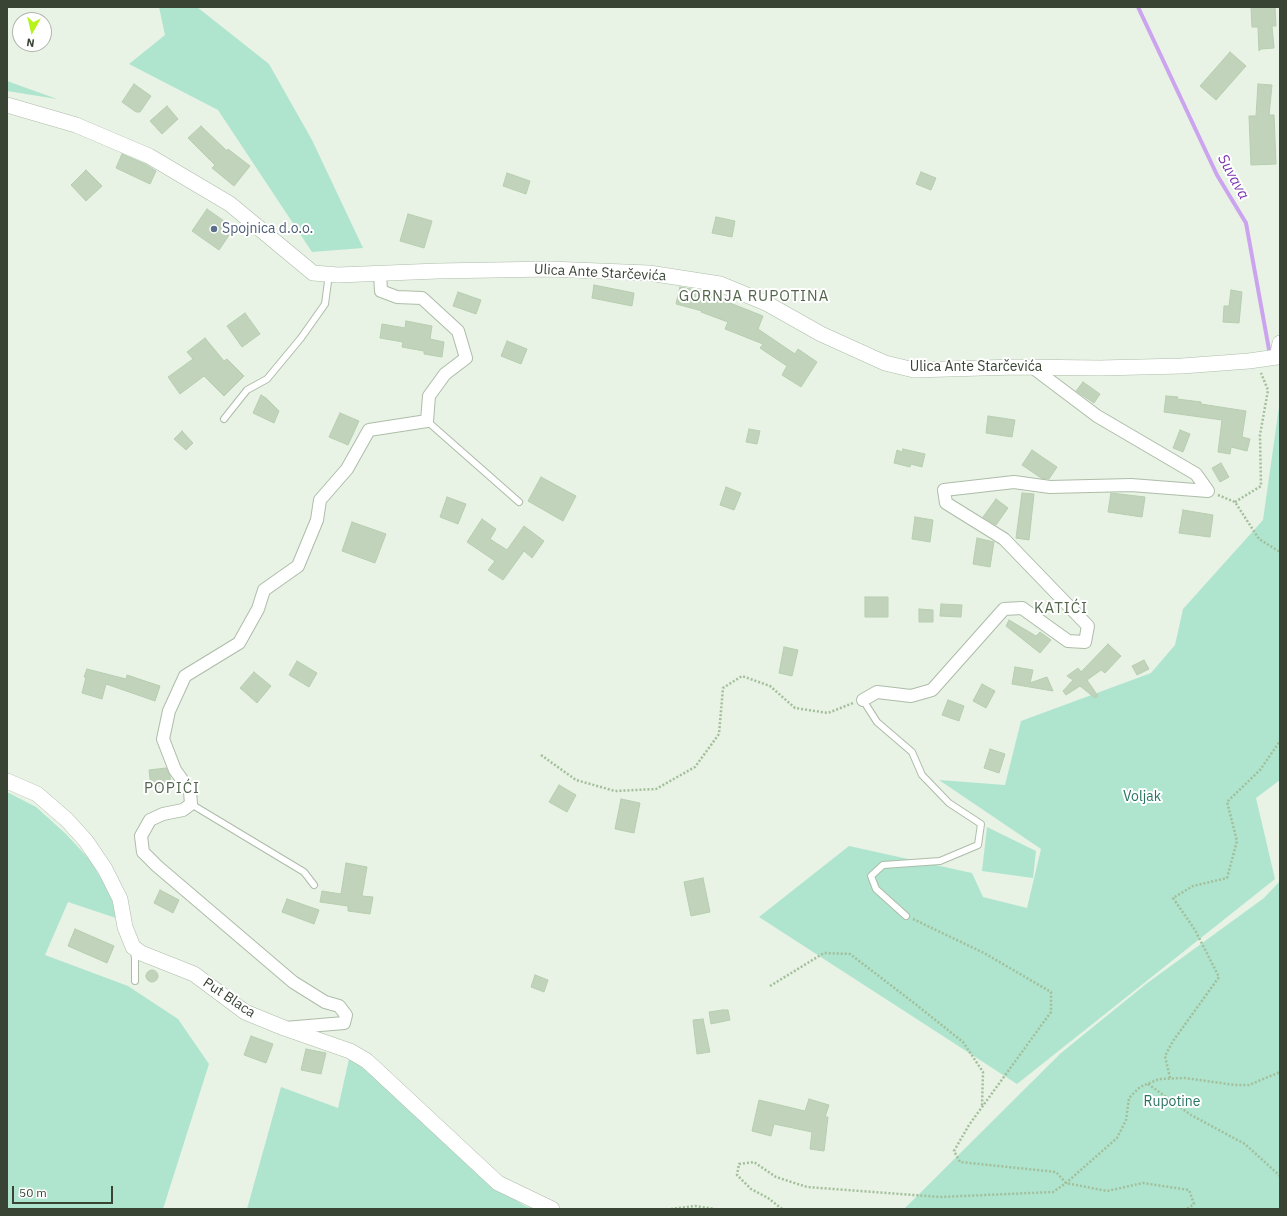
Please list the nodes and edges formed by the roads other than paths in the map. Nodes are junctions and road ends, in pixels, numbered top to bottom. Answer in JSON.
{"nodes":[{"id":1,"x":7,"y":105,"type":"edge"},
{"id":2,"x":380,"y":273,"type":"junction"},
{"id":3,"x":329,"y":274,"type":"junction"},
{"id":4,"x":1279,"y":350,"type":"edge"},
{"id":5,"x":1032,"y":367,"type":"junction"},
{"id":6,"x":224,"y":419,"type":"dead end"},
{"id":7,"x":427,"y":421,"type":"junction"},
{"id":8,"x":519,"y":502,"type":"dead end"},
{"id":9,"x":863,"y":700,"type":"joint"},
{"id":10,"x":7,"y":781,"type":"edge"},
{"id":11,"x":191,"y":804,"type":"junction"},
{"id":12,"x":314,"y":885,"type":"dead end"},
{"id":13,"x":906,"y":916,"type":"road end"},
{"id":14,"x":133,"y":947,"type":"junction"},
{"id":15,"x":135,"y":981,"type":"dead end"},
{"id":16,"x":284,"y":1028,"type":"junction"},
{"id":17,"x":552,"y":1209,"type":"edge"}],
"edges":[{"from":1,"to":3,"type":"street","name":"Ulica Ante Starčevića"},
{"from":2,"to":3,"type":"street","name":"Ulica Ante Starčevića"},
{"from":2,"to":5,"type":"street","name":"Ulica Ante Starčevića"},
{"from":2,"to":7,"type":"street"},
{"from":3,"to":6,"type":"lane"},
{"from":4,"to":5,"type":"street","name":"Ulica Ante Starčevića"},
{"from":5,"to":9,"type":"street"},
{"from":7,"to":8,"type":"lane"},
{"from":7,"to":11,"type":"street"},
{"from":9,"to":13,"type":"lane"},
{"from":10,"to":14,"type":"street"},
{"from":11,"to":12,"type":"lane"},
{"from":11,"to":16,"type":"street"},
{"from":14,"to":15,"type":"lane"},
{"from":14,"to":16,"type":"street","name":"Put Blaca"},
{"from":16,"to":17,"type":"street","name":"Put Blaca"}]}
